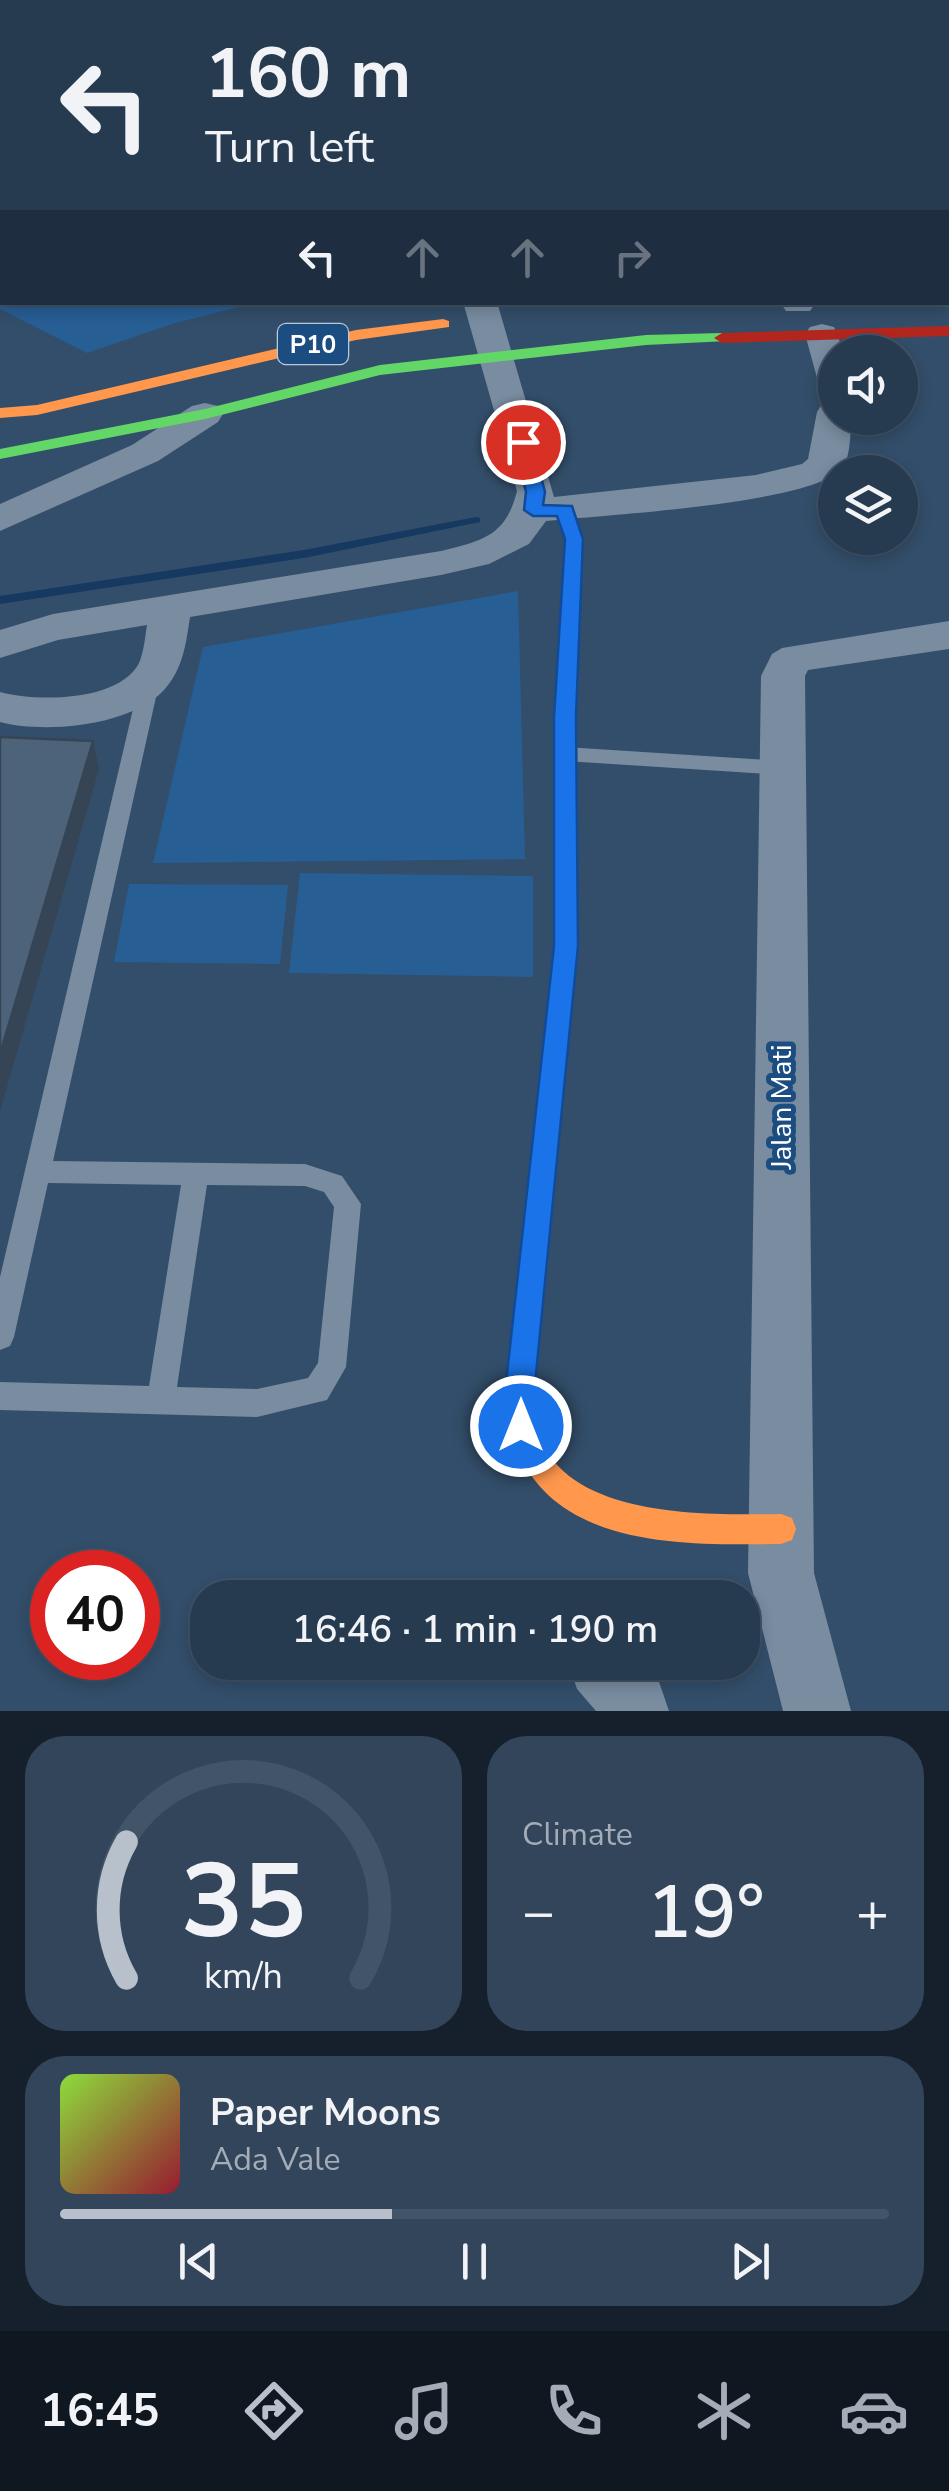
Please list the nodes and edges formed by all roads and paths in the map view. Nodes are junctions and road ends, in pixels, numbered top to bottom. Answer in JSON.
{"nodes":[{"id":1,"x":803,"y":310,"type":"edge"},
{"id":2,"x":492,"y":324,"type":"edge"},
{"id":3,"x":949,"y":331,"type":"edge"},
{"id":4,"x":818,"y":347,"type":"edge"},
{"id":5,"x":0,"y":413,"type":"edge"},
{"id":6,"x":205,"y":414,"type":"junction"},
{"id":7,"x":831,"y":435,"type":"edge"},
{"id":8,"x":0,"y":454,"type":"edge"},
{"id":9,"x":549,"y":510,"type":"junction"},
{"id":10,"x":0,"y":519,"type":"edge"},
{"id":11,"x":172,"y":606,"type":"junction"},
{"id":12,"x":949,"y":635,"type":"edge"},
{"id":13,"x":0,"y":644,"type":"edge"},
{"id":14,"x":150,"y":680,"type":"junction"},
{"id":15,"x":0,"y":707,"type":"edge"},
{"id":16,"x":565,"y":754,"type":"junction"},
{"id":17,"x":783,"y":768,"type":"junction"},
{"id":18,"x":38,"y":1172,"type":"junction"},
{"id":19,"x":196,"y":1174,"type":"junction"},
{"id":20,"x":0,"y":1337,"type":"edge"},
{"id":21,"x":0,"y":1396,"type":"edge"},
{"id":22,"x":160,"y":1400,"type":"junction"},
{"id":23,"x":781,"y":1528,"type":"junction"},
{"id":24,"x":818,"y":1711,"type":"edge"}],
"edges":[{"from":1,"to":2,"type":"main road","number":"P10"},
{"from":1,"to":3,"type":"main road","number":"P10"},
{"from":1,"to":4,"type":"street"},
{"from":2,"to":5,"type":"main road","number":"P10"},
{"from":2,"to":6,"type":"main road","number":"P10"},
{"from":2,"to":9,"type":"street"},
{"from":6,"to":8,"type":"main road","number":"P10"},
{"from":6,"to":10,"type":"street"},
{"from":7,"to":9,"type":"street"},
{"from":9,"to":11,"type":"street"},
{"from":9,"to":16,"type":"main road"},
{"from":11,"to":13,"type":"street"},
{"from":11,"to":14,"type":"street"},
{"from":12,"to":17,"type":"street","name":"Jalan Mati"},
{"from":14,"to":15,"type":"street"},
{"from":14,"to":18,"type":"lane"},
{"from":16,"to":17,"type":"lane"},
{"from":16,"to":23,"type":"main road"},
{"from":17,"to":23,"type":"street","name":"Jalan Mati"},
{"from":18,"to":19,"type":"lane"},
{"from":18,"to":20,"type":"lane"},
{"from":19,"to":22,"type":"lane"},
{"from":19,"to":22,"type":"lane"},
{"from":21,"to":22,"type":"lane"},
{"from":23,"to":24,"type":"street","name":"Jalan Mati"}]}
